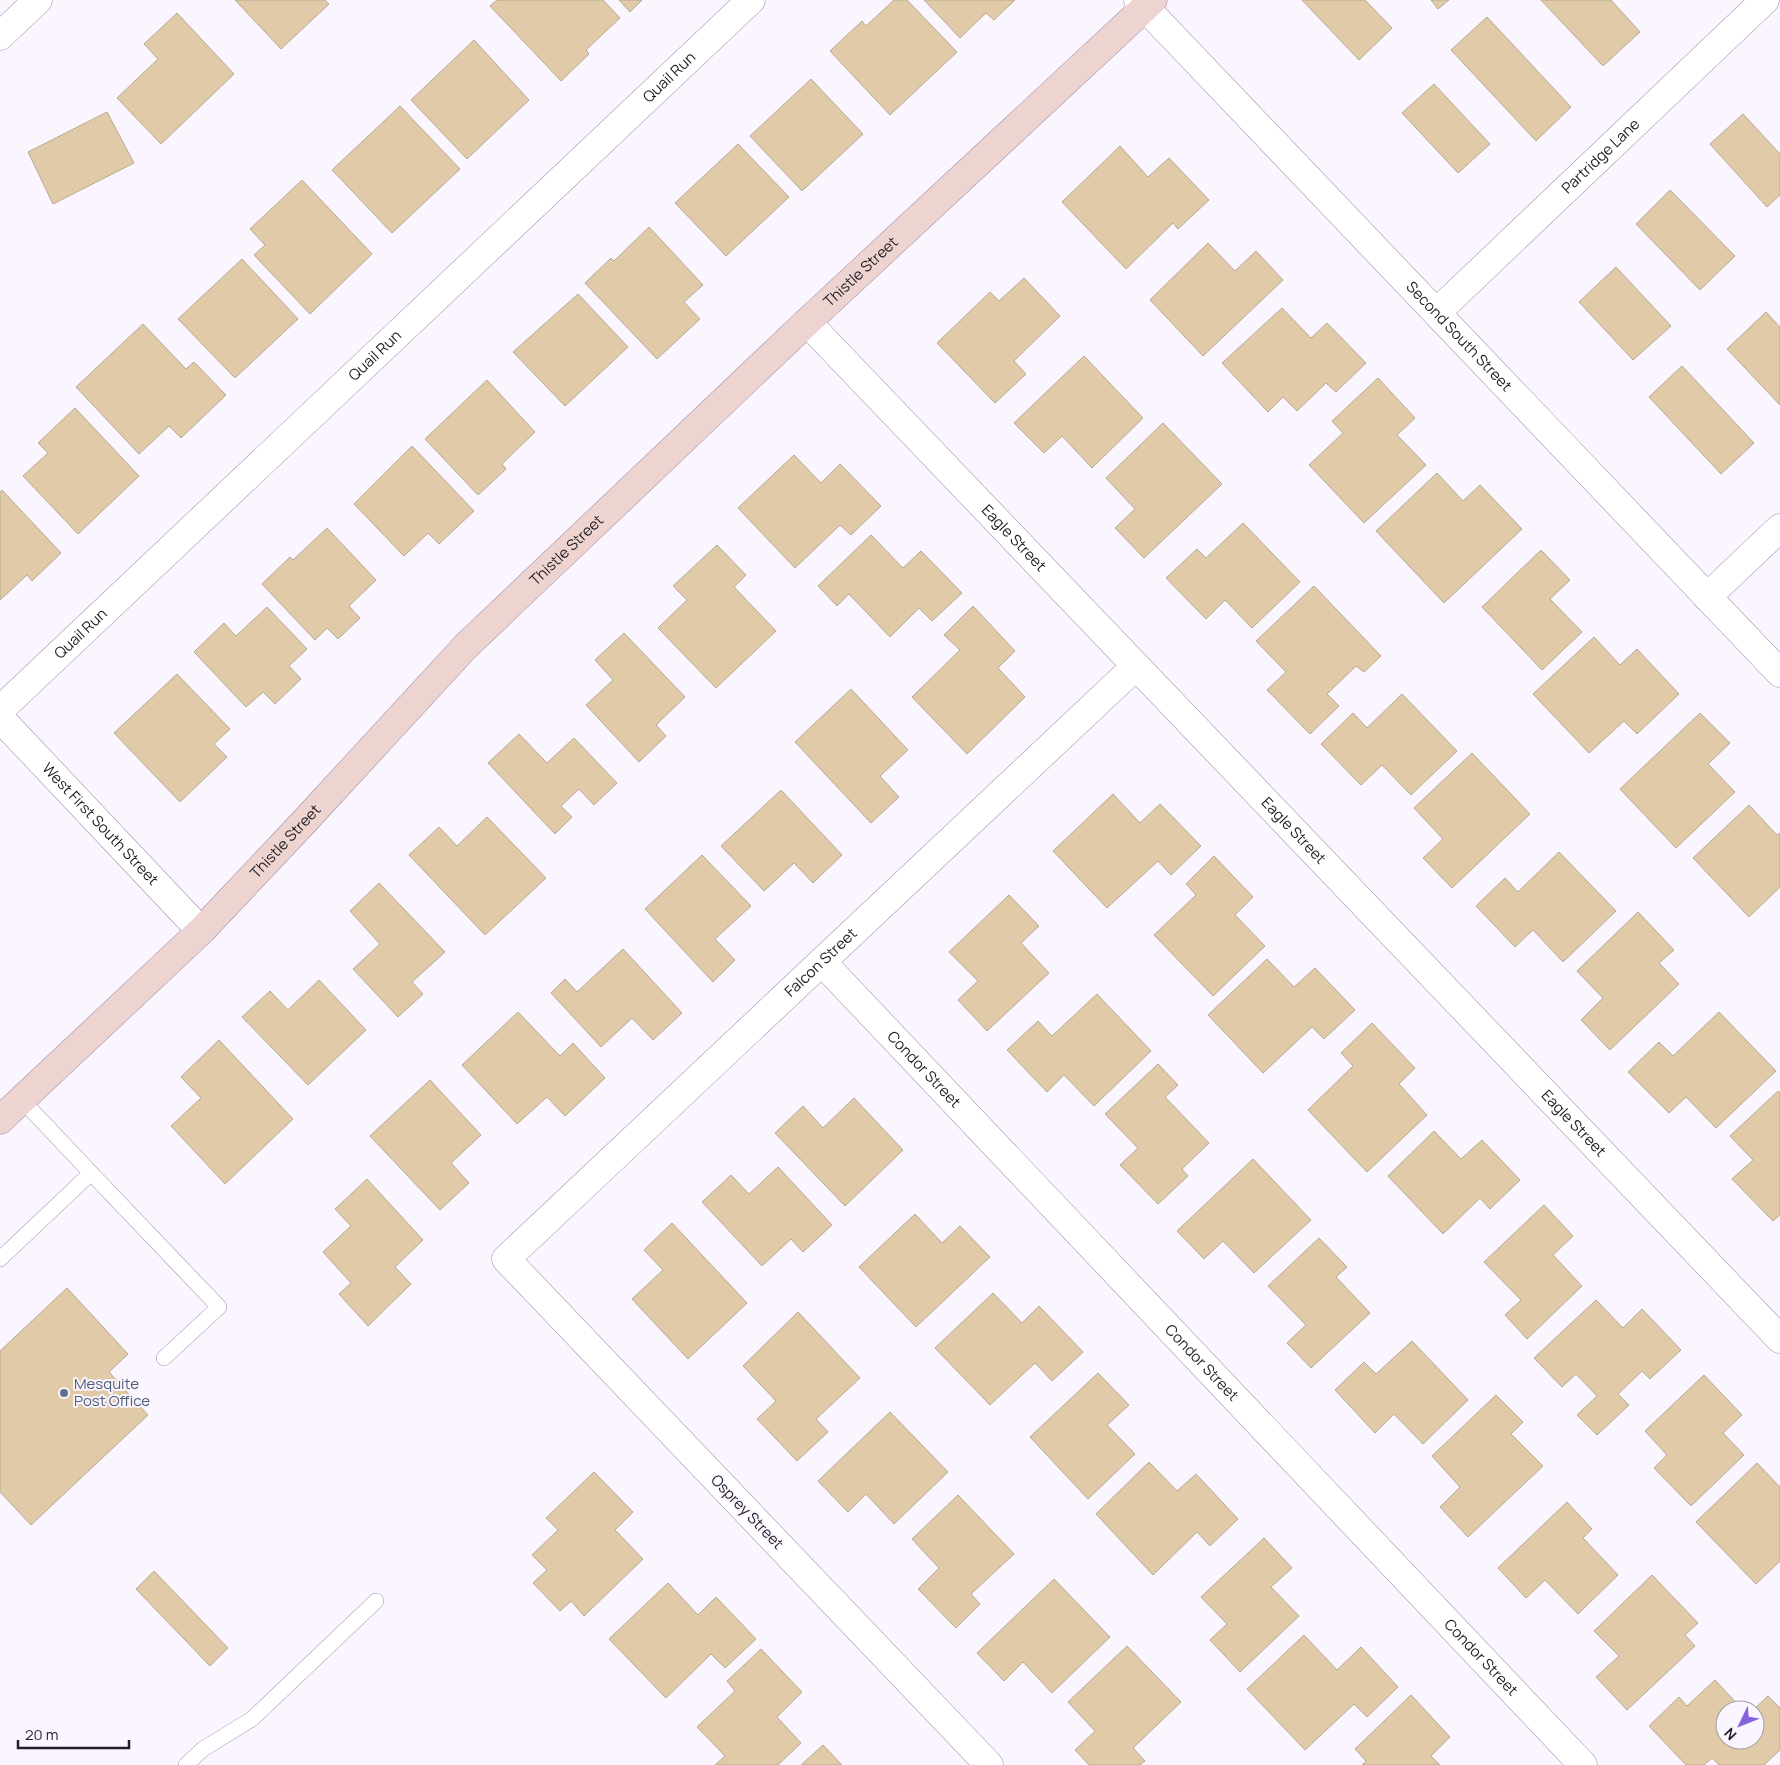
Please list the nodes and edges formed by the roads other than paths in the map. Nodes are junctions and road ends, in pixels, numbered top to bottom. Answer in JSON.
{"nodes":[{"id":1,"x":38,"y":0,"type":"edge"},
{"id":2,"x":750,"y":0,"type":"edge"},
{"id":3,"x":1765,"y":0,"type":"edge"},
{"id":4,"x":1145,"y":2,"type":"edge"},
{"id":5,"x":0,"y":36,"type":"edge"},
{"id":6,"x":1437,"y":312,"type":"junction"},
{"id":7,"x":807,"y":322,"type":"junction"},
{"id":8,"x":1780,"y":528,"type":"edge"},
{"id":9,"x":1707,"y":597,"type":"junction"},
{"id":10,"x":1136,"y":666,"type":"junction"},
{"id":11,"x":1780,"y":673,"type":"edge"},
{"id":12,"x":0,"y":710,"type":"edge"},
{"id":13,"x":0,"y":718,"type":"edge"},
{"id":14,"x":201,"y":931,"type":"junction"},
{"id":15,"x":822,"y":962,"type":"junction"},
{"id":16,"x":22,"y":1100,"type":"junction"},
{"id":17,"x":0,"y":1120,"type":"edge"},
{"id":18,"x":91,"y":1173,"type":"junction"},
{"id":19,"x":0,"y":1259,"type":"edge"},
{"id":20,"x":506,"y":1259,"type":"joint"},
{"id":21,"x":1780,"y":1339,"type":"edge"},
{"id":22,"x":164,"y":1358,"type":"dead end"},
{"id":23,"x":376,"y":1601,"type":"dead end"},
{"id":24,"x":186,"y":1765,"type":"edge"},
{"id":25,"x":989,"y":1765,"type":"edge"},
{"id":26,"x":1583,"y":1765,"type":"edge"}],
"edges":[{"from":1,"to":5,"type":"street"},
{"from":2,"to":12,"type":"street","name":"Quail Run"},
{"from":3,"to":6,"type":"street","name":"Partridge Lane"},
{"from":4,"to":6,"type":"street","name":"Second South Street"},
{"from":4,"to":7,"type":"street","name":"Thistle Street"},
{"from":6,"to":9,"type":"street","name":"Second South Street"},
{"from":7,"to":10,"type":"street","name":"Eagle Street"},
{"from":7,"to":14,"type":"street","name":"Thistle Street"},
{"from":8,"to":9,"type":"street"},
{"from":9,"to":11,"type":"street","name":"Second South Street"},
{"from":10,"to":15,"type":"street","name":"Falcon Street"},
{"from":10,"to":21,"type":"street","name":"Eagle Street"},
{"from":13,"to":14,"type":"street","name":"West First South Street"},
{"from":14,"to":16,"type":"street","name":"Thistle Street"},
{"from":15,"to":20,"type":"street","name":"Falcon Street"},
{"from":15,"to":26,"type":"street","name":"Condor Street"},
{"from":16,"to":17,"type":"street","name":"Thistle Street"},
{"from":16,"to":18,"type":"lane"},
{"from":18,"to":19,"type":"lane"},
{"from":18,"to":22,"type":"lane"},
{"from":20,"to":25,"type":"street","name":"Osprey Street"},
{"from":23,"to":24,"type":"lane"}]}
